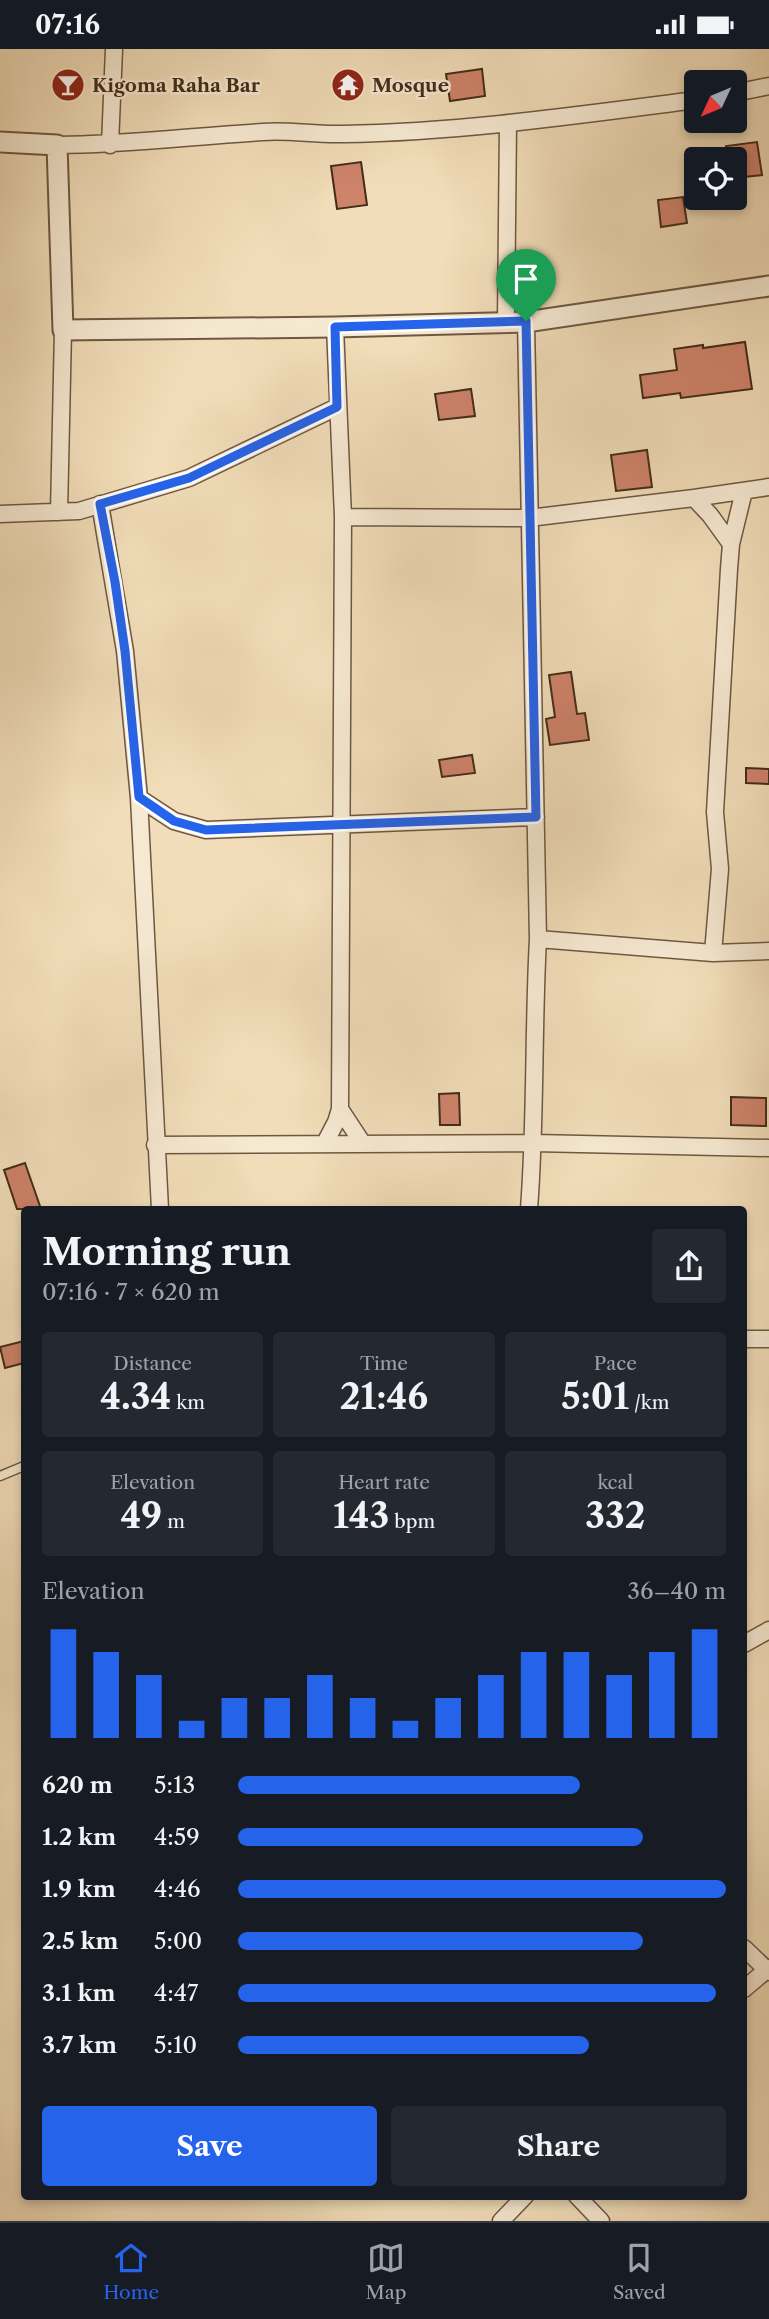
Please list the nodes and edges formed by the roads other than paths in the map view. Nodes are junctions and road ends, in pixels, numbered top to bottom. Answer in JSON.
{"nodes":[{"id":1,"x":114,"y":49,"type":"edge"},
{"id":2,"x":769,"y":86,"type":"edge"},
{"id":3,"x":747,"y":91,"type":"edge"},
{"id":4,"x":684,"y":101,"type":"edge"},
{"id":5,"x":508,"y":123,"type":"junction"},
{"id":6,"x":0,"y":142,"type":"edge"},
{"id":7,"x":57,"y":145,"type":"junction"},
{"id":8,"x":110,"y":145,"type":"junction"},
{"id":9,"x":769,"y":286,"type":"edge"},
{"id":10,"x":516,"y":322,"type":"junction"},
{"id":11,"x":335,"y":327,"type":"junction"},
{"id":12,"x":63,"y":330,"type":"junction"},
{"id":13,"x":337,"y":407,"type":"junction"},
{"id":14,"x":769,"y":487,"type":"edge"},
{"id":15,"x":744,"y":491,"type":"junction"},
{"id":16,"x":694,"y":498,"type":"junction"},
{"id":17,"x":100,"y":504,"type":"junction"},
{"id":18,"x":59,"y":512,"type":"junction"},
{"id":19,"x":0,"y":514,"type":"edge"},
{"id":20,"x":343,"y":517,"type":"junction"},
{"id":21,"x":529,"y":518,"type":"junction"},
{"id":22,"x":731,"y":544,"type":"junction"},
{"id":23,"x":139,"y":797,"type":"junction"},
{"id":24,"x":536,"y":817,"type":"junction"},
{"id":25,"x":340,"y":826,"type":"junction"},
{"id":26,"x":538,"y":939,"type":"junction"},
{"id":27,"x":769,"y":951,"type":"edge"},
{"id":28,"x":713,"y":953,"type":"junction"},
{"id":29,"x":340,"y":1109,"type":"junction"},
{"id":30,"x":324,"y":1143,"type":"junction"},
{"id":31,"x":534,"y":1143,"type":"junction"},
{"id":32,"x":363,"y":1144,"type":"junction"},
{"id":33,"x":155,"y":1145,"type":"junction"},
{"id":34,"x":769,"y":1148,"type":"edge"},
{"id":35,"x":160,"y":1206,"type":"edge"},
{"id":36,"x":529,"y":1206,"type":"edge"},
{"id":37,"x":747,"y":1339,"type":"edge"},
{"id":38,"x":769,"y":1339,"type":"edge"},
{"id":39,"x":21,"y":1467,"type":"edge"},
{"id":40,"x":0,"y":1476,"type":"edge"},
{"id":41,"x":769,"y":1630,"type":"edge"},
{"id":42,"x":747,"y":1642,"type":"edge"},
{"id":43,"x":747,"y":1951,"type":"edge"},
{"id":44,"x":768,"y":1970,"type":"edge"},
{"id":45,"x":747,"y":1987,"type":"edge"},
{"id":46,"x":520,"y":2200,"type":"edge"},
{"id":47,"x":581,"y":2200,"type":"edge"},
{"id":48,"x":501,"y":2221,"type":"edge"},
{"id":49,"x":601,"y":2221,"type":"edge"}],
"edges":[{"from":1,"to":8,"type":"street"},
{"from":2,"to":3,"type":"street"},
{"from":4,"to":5,"type":"street"},
{"from":5,"to":8,"type":"street"},
{"from":5,"to":10,"type":"street"},
{"from":6,"to":7,"type":"street"},
{"from":7,"to":8,"type":"street"},
{"from":7,"to":12,"type":"street"},
{"from":9,"to":10,"type":"street"},
{"from":10,"to":11,"type":"street"},
{"from":10,"to":21,"type":"street"},
{"from":11,"to":12,"type":"street"},
{"from":11,"to":13,"type":"street"},
{"from":12,"to":18,"type":"street"},
{"from":13,"to":17,"type":"street"},
{"from":13,"to":20,"type":"street"},
{"from":14,"to":15,"type":"street"},
{"from":15,"to":16,"type":"street"},
{"from":15,"to":22,"type":"street"},
{"from":16,"to":21,"type":"street"},
{"from":16,"to":22,"type":"street"},
{"from":17,"to":18,"type":"street"},
{"from":17,"to":23,"type":"street"},
{"from":18,"to":19,"type":"street"},
{"from":20,"to":21,"type":"street"},
{"from":20,"to":25,"type":"street"},
{"from":21,"to":24,"type":"street"},
{"from":22,"to":28,"type":"street"},
{"from":23,"to":25,"type":"street"},
{"from":23,"to":33,"type":"street"},
{"from":24,"to":25,"type":"street"},
{"from":24,"to":26,"type":"street"},
{"from":25,"to":29,"type":"street"},
{"from":26,"to":28,"type":"street"},
{"from":26,"to":31,"type":"street"},
{"from":27,"to":28,"type":"street"},
{"from":29,"to":30,"type":"street"},
{"from":29,"to":32,"type":"street"},
{"from":30,"to":32,"type":"street"},
{"from":30,"to":33,"type":"street"},
{"from":31,"to":32,"type":"street"},
{"from":31,"to":34,"type":"street"},
{"from":31,"to":36,"type":"street"},
{"from":33,"to":35,"type":"street"},
{"from":37,"to":38,"type":"street"},
{"from":39,"to":40,"type":"lane"},
{"from":41,"to":42,"type":"street"},
{"from":43,"to":44,"type":"street"},
{"from":44,"to":45,"type":"street"},
{"from":46,"to":48,"type":"street"},
{"from":47,"to":49,"type":"street"}]}
